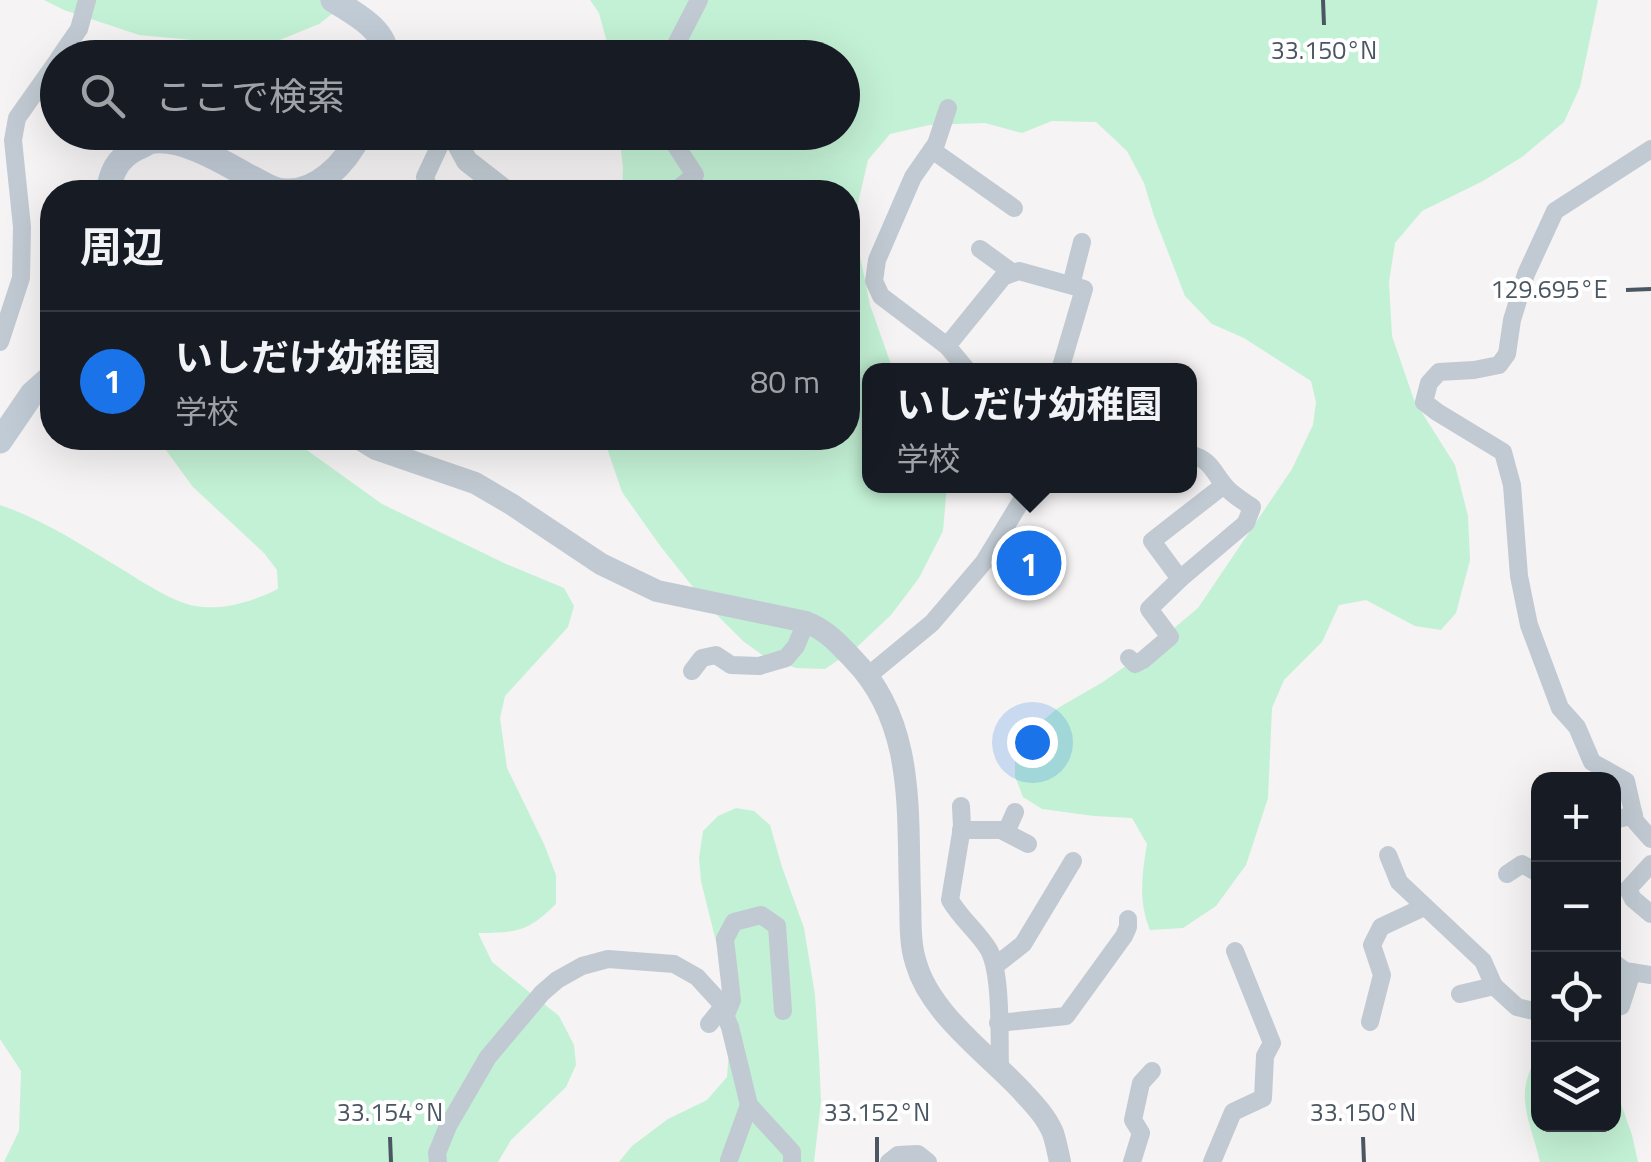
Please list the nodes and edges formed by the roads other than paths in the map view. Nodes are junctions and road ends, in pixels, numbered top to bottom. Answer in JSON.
{"nodes":[{"id":1,"x":87,"y":0,"type":"edge"},
{"id":2,"x":333,"y":0,"type":"edge"},
{"id":3,"x":699,"y":0,"type":"edge"},
{"id":4,"x":72,"y":40,"type":"edge"},
{"id":5,"x":382,"y":40,"type":"edge"},
{"id":6,"x":679,"y":40,"type":"edge"},
{"id":7,"x":40,"y":85,"type":"edge"},
{"id":8,"x":948,"y":108,"type":"dead end"},
{"id":9,"x":1651,"y":149,"type":"edge"},
{"id":10,"x":134,"y":150,"type":"edge"},
{"id":11,"x":194,"y":150,"type":"edge"},
{"id":12,"x":350,"y":150,"type":"edge"},
{"id":13,"x":439,"y":150,"type":"edge"},
{"id":14,"x":460,"y":150,"type":"edge"},
{"id":15,"x":679,"y":150,"type":"edge"},
{"id":16,"x":932,"y":150,"type":"junction"},
{"id":17,"x":110,"y":180,"type":"edge"},
{"id":18,"x":256,"y":180,"type":"edge"},
{"id":19,"x":322,"y":180,"type":"edge"},
{"id":20,"x":426,"y":180,"type":"edge"},
{"id":21,"x":492,"y":180,"type":"edge"},
{"id":22,"x":689,"y":180,"type":"edge"},
{"id":23,"x":1014,"y":208,"type":"dead end"},
{"id":24,"x":1082,"y":242,"type":"dead end"},
{"id":25,"x":980,"y":249,"type":"dead end"},
{"id":26,"x":1012,"y":273,"type":"junction"},
{"id":27,"x":1071,"y":285,"type":"junction"},
{"id":28,"x":0,"y":342,"type":"edge"},
{"id":29,"x":946,"y":346,"type":"junction"},
{"id":30,"x":961,"y":363,"type":"edge"},
{"id":31,"x":1062,"y":363,"type":"edge"},
{"id":32,"x":40,"y":387,"type":"edge"},
{"id":33,"x":0,"y":441,"type":"edge"},
{"id":34,"x":379,"y":450,"type":"edge"},
{"id":35,"x":1197,"y":456,"type":"edge"},
{"id":36,"x":1224,"y":486,"type":"junction"},
{"id":37,"x":1024,"y":493,"type":"edge"},
{"id":38,"x":1180,"y":579,"type":"junction"},
{"id":39,"x":806,"y":622,"type":"junction"},
{"id":40,"x":1129,"y":658,"type":"dead end"},
{"id":41,"x":692,"y":671,"type":"dead end"},
{"id":42,"x":869,"y":675,"type":"junction"},
{"id":43,"x":961,"y":806,"type":"dead end"},
{"id":44,"x":1014,"y":812,"type":"dead end"},
{"id":45,"x":1634,"y":814,"type":"junction"},
{"id":46,"x":1621,"y":818,"type":"edge"},
{"id":47,"x":962,"y":830,"type":"junction"},
{"id":48,"x":1001,"y":830,"type":"junction"},
{"id":49,"x":1651,"y":840,"type":"edge"},
{"id":50,"x":1028,"y":844,"type":"dead end"},
{"id":51,"x":1388,"y":855,"type":"dead end"},
{"id":52,"x":1073,"y":861,"type":"dead end"},
{"id":53,"x":1651,"y":864,"type":"edge"},
{"id":54,"x":1531,"y":870,"type":"edge"},
{"id":55,"x":1507,"y":874,"type":"dead end"},
{"id":56,"x":1424,"y":907,"type":"junction"},
{"id":57,"x":1651,"y":914,"type":"edge"},
{"id":58,"x":1128,"y":919,"type":"dead end"},
{"id":59,"x":1235,"y":951,"type":"dead end"},
{"id":60,"x":996,"y":966,"type":"junction"},
{"id":61,"x":1621,"y":967,"type":"edge"},
{"id":62,"x":1632,"y":972,"type":"junction"},
{"id":63,"x":1651,"y":975,"type":"edge"},
{"id":64,"x":1494,"y":986,"type":"junction"},
{"id":65,"x":1460,"y":994,"type":"dead end"},
{"id":66,"x":1621,"y":1003,"type":"edge"},
{"id":67,"x":1531,"y":1010,"type":"edge"},
{"id":68,"x":783,"y":1012,"type":"dead end"},
{"id":69,"x":719,"y":1016,"type":"junction"},
{"id":70,"x":1370,"y":1022,"type":"dead end"},
{"id":71,"x":998,"y":1023,"type":"junction"},
{"id":72,"x":1000,"y":1068,"type":"junction"},
{"id":73,"x":1152,"y":1071,"type":"dead end"},
{"id":74,"x":749,"y":1105,"type":"junction"},
{"id":75,"x":729,"y":1160,"type":"edge"},
{"id":76,"x":438,"y":1162,"type":"edge"},
{"id":77,"x":792,"y":1162,"type":"edge"},
{"id":78,"x":888,"y":1162,"type":"edge"},
{"id":79,"x":928,"y":1162,"type":"edge"},
{"id":80,"x":1060,"y":1162,"type":"edge"},
{"id":81,"x":1132,"y":1162,"type":"edge"},
{"id":82,"x":1212,"y":1162,"type":"edge"}],
"edges":[{"from":1,"to":4,"type":"street"},
{"from":2,"to":5,"type":"main road"},
{"from":3,"to":6,"type":"street"},
{"from":7,"to":28,"type":"street"},
{"from":8,"to":16,"type":"street"},
{"from":9,"to":45,"type":"street"},
{"from":10,"to":17,"type":"main road"},
{"from":11,"to":18,"type":"main road"},
{"from":12,"to":19,"type":"main road"},
{"from":13,"to":20,"type":"street"},
{"from":14,"to":21,"type":"street"},
{"from":15,"to":22,"type":"street"},
{"from":16,"to":23,"type":"street"},
{"from":16,"to":29,"type":"street"},
{"from":24,"to":27,"type":"street"},
{"from":25,"to":26,"type":"street"},
{"from":26,"to":27,"type":"street"},
{"from":26,"to":29,"type":"street"},
{"from":27,"to":31,"type":"street"},
{"from":29,"to":30,"type":"street"},
{"from":32,"to":33,"type":"main road"},
{"from":34,"to":39,"type":"street"},
{"from":35,"to":36,"type":"street"},
{"from":36,"to":38,"type":"street"},
{"from":36,"to":38,"type":"street"},
{"from":37,"to":42,"type":"street"},
{"from":38,"to":40,"type":"street"},
{"from":39,"to":41,"type":"street"},
{"from":39,"to":42,"type":"street"},
{"from":42,"to":72,"type":"street"},
{"from":43,"to":47,"type":"street"},
{"from":44,"to":48,"type":"street"},
{"from":45,"to":46,"type":"street"},
{"from":45,"to":49,"type":"street"},
{"from":47,"to":48,"type":"street"},
{"from":47,"to":60,"type":"street"},
{"from":48,"to":50,"type":"street"},
{"from":51,"to":56,"type":"street"},
{"from":52,"to":60,"type":"street"},
{"from":53,"to":57,"type":"street"},
{"from":54,"to":55,"type":"street"},
{"from":56,"to":64,"type":"street"},
{"from":56,"to":70,"type":"street"},
{"from":58,"to":71,"type":"street"},
{"from":59,"to":82,"type":"street"},
{"from":60,"to":71,"type":"street"},
{"from":61,"to":62,"type":"street"},
{"from":62,"to":63,"type":"street"},
{"from":62,"to":66,"type":"street"},
{"from":64,"to":65,"type":"street"},
{"from":64,"to":67,"type":"street"},
{"from":68,"to":69,"type":"street"},
{"from":69,"to":74,"type":"street"},
{"from":69,"to":76,"type":"street"},
{"from":71,"to":72,"type":"street"},
{"from":72,"to":80,"type":"street"},
{"from":73,"to":81,"type":"street"},
{"from":74,"to":75,"type":"street"},
{"from":74,"to":77,"type":"street"},
{"from":78,"to":79,"type":"street"}]}
